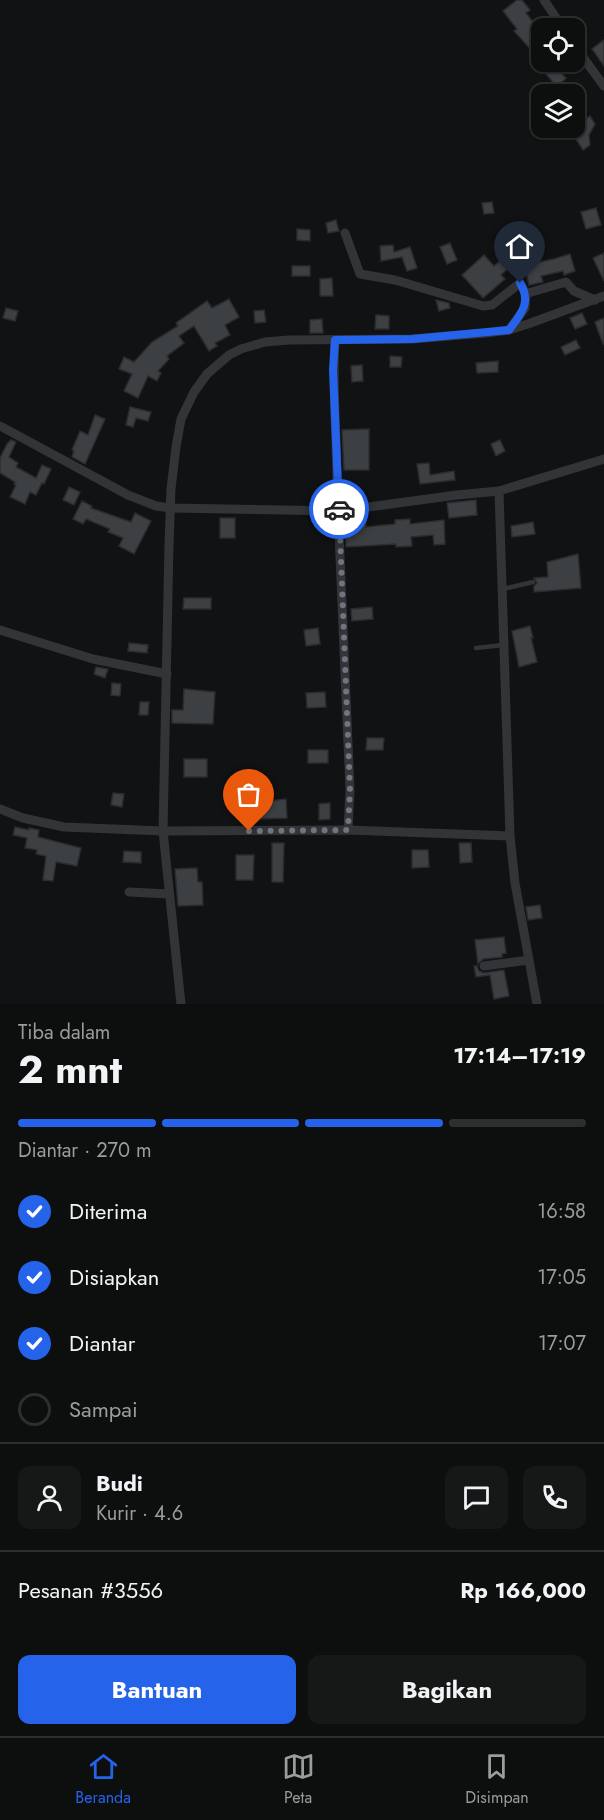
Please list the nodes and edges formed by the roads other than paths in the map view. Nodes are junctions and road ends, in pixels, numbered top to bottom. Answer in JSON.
{"nodes":[{"id":1,"x":544,"y":0,"type":"edge"},
{"id":2,"x":556,"y":18,"type":"edge"},
{"id":3,"x":585,"y":60,"type":"edge"},
{"id":4,"x":604,"y":86,"type":"edge"},
{"id":5,"x":345,"y":233,"type":"dead end"},
{"id":6,"x":526,"y":294,"type":"junction"},
{"id":7,"x":599,"y":298,"type":"edge"},
{"id":8,"x":509,"y":330,"type":"junction"},
{"id":9,"x":335,"y":340,"type":"junction"},
{"id":10,"x":0,"y":426,"type":"edge"},
{"id":11,"x":604,"y":459,"type":"edge"},
{"id":12,"x":499,"y":491,"type":"junction"},
{"id":13,"x":171,"y":508,"type":"junction"},
{"id":14,"x":339,"y":511,"type":"junction"},
{"id":15,"x":533,"y":582,"type":"dead end"},
{"id":16,"x":503,"y":589,"type":"junction"},
{"id":17,"x":0,"y":630,"type":"edge"},
{"id":18,"x":503,"y":645,"type":"junction"},
{"id":19,"x":476,"y":648,"type":"dead end"},
{"id":20,"x":167,"y":674,"type":"junction"},
{"id":21,"x":0,"y":809,"type":"edge"},
{"id":22,"x":348,"y":830,"type":"junction"},
{"id":23,"x":163,"y":831,"type":"junction"},
{"id":24,"x":510,"y":836,"type":"junction"},
{"id":25,"x":129,"y":892,"type":"dead end"},
{"id":26,"x":169,"y":894,"type":"junction"},
{"id":27,"x":529,"y":960,"type":"junction"},
{"id":28,"x":484,"y":966,"type":"dead end"},
{"id":29,"x":181,"y":1004,"type":"edge"},
{"id":30,"x":537,"y":1004,"type":"edge"}],
"edges":[{"from":1,"to":2,"type":"street"},
{"from":3,"to":4,"type":"street"},
{"from":5,"to":6,"type":"street"},
{"from":6,"to":7,"type":"street"},
{"from":6,"to":8,"type":"street"},
{"from":7,"to":8,"type":"street"},
{"from":8,"to":9,"type":"street"},
{"from":9,"to":13,"type":"street"},
{"from":9,"to":14,"type":"street"},
{"from":10,"to":13,"type":"street"},
{"from":11,"to":12,"type":"street"},
{"from":12,"to":14,"type":"street"},
{"from":12,"to":16,"type":"street"},
{"from":13,"to":14,"type":"street"},
{"from":13,"to":20,"type":"street"},
{"from":14,"to":22,"type":"street"},
{"from":15,"to":16,"type":"lane"},
{"from":16,"to":18,"type":"street"},
{"from":17,"to":20,"type":"street"},
{"from":18,"to":19,"type":"lane"},
{"from":18,"to":24,"type":"street"},
{"from":20,"to":23,"type":"street"},
{"from":21,"to":23,"type":"street"},
{"from":22,"to":23,"type":"street"},
{"from":22,"to":24,"type":"street"},
{"from":23,"to":26,"type":"street"},
{"from":24,"to":27,"type":"street"},
{"from":25,"to":26,"type":"street"},
{"from":26,"to":29,"type":"street"},
{"from":27,"to":28,"type":"street"},
{"from":27,"to":30,"type":"street"}]}
